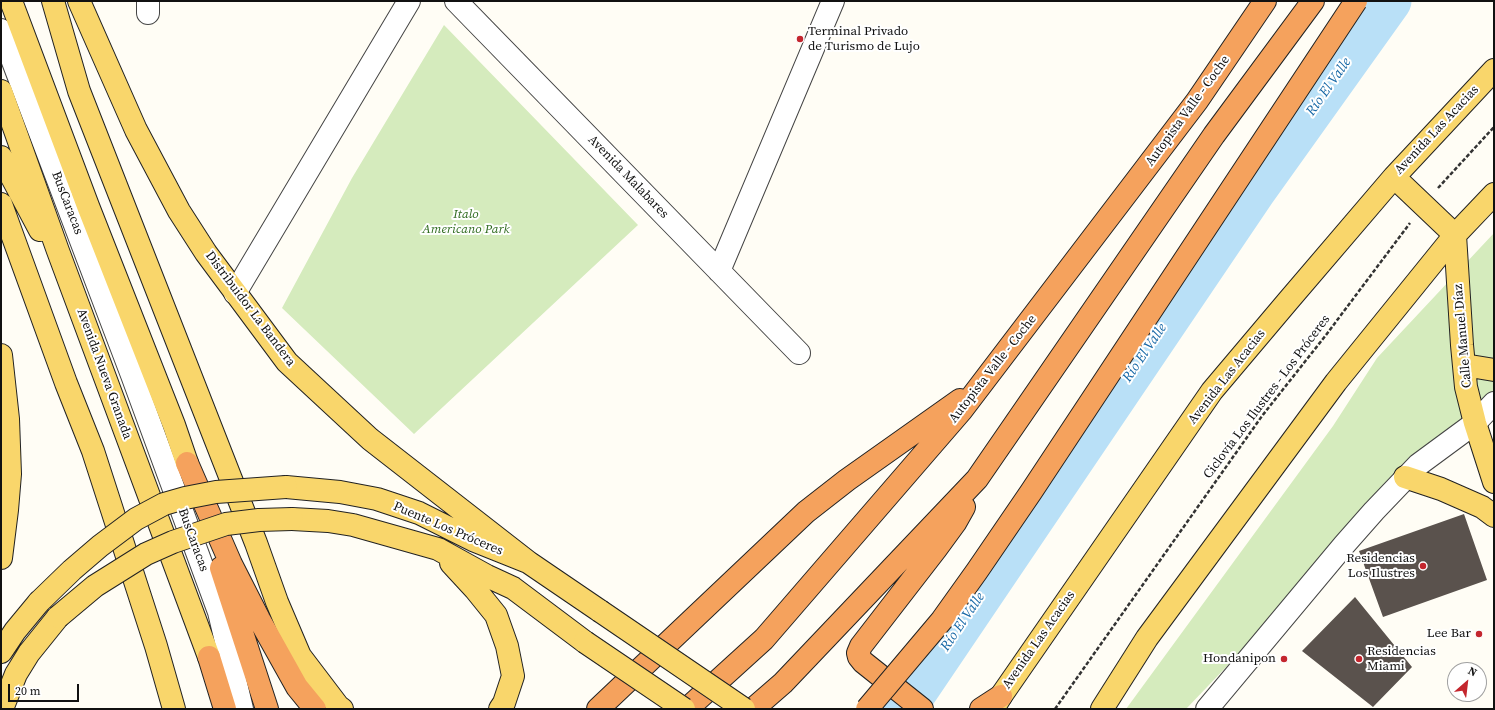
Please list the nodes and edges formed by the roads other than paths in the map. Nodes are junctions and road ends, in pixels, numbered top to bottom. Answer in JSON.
{"nodes":[{"id":1,"x":11,"y":1,"type":"edge"},
{"id":2,"x":53,"y":1,"type":"edge"},
{"id":3,"x":79,"y":1,"type":"edge"},
{"id":4,"x":409,"y":1,"type":"edge"},
{"id":5,"x":456,"y":1,"type":"edge"},
{"id":6,"x":834,"y":1,"type":"edge"},
{"id":7,"x":1265,"y":1,"type":"edge"},
{"id":8,"x":1313,"y":1,"type":"edge"},
{"id":9,"x":1356,"y":1,"type":"edge"},
{"id":10,"x":1,"y":30,"type":"edge"},
{"id":11,"x":1494,"y":70,"type":"edge"},
{"id":12,"x":1,"y":91,"type":"edge"},
{"id":13,"x":1,"y":158,"type":"edge"},
{"id":14,"x":1394,"y":177,"type":"junction"},
{"id":15,"x":1494,"y":194,"type":"edge"},
{"id":16,"x":1,"y":204,"type":"edge"},
{"id":17,"x":1454,"y":235,"type":"junction"},
{"id":18,"x":58,"y":251,"type":"junction"},
{"id":19,"x":719,"y":271,"type":"junction"},
{"id":20,"x":235,"y":293,"type":"junction"},
{"id":21,"x":799,"y":353,"type":"dead end"},
{"id":22,"x":1,"y":356,"type":"edge"},
{"id":23,"x":1464,"y":365,"type":"junction"},
{"id":24,"x":1494,"y":370,"type":"edge"},
{"id":25,"x":132,"y":375,"type":"junction"},
{"id":26,"x":982,"y":384,"type":"junction"},
{"id":27,"x":1494,"y":403,"type":"edge"},
{"id":28,"x":1485,"y":426,"type":"edge"},
{"id":29,"x":187,"y":463,"type":"junction"},
{"id":30,"x":1405,"y":477,"type":"junction"},
{"id":31,"x":977,"y":479,"type":"junction"},
{"id":32,"x":1494,"y":481,"type":"edge"},
{"id":33,"x":1494,"y":516,"type":"edge"},
{"id":34,"x":438,"y":549,"type":"junction"},
{"id":35,"x":1,"y":558,"type":"edge"},
{"id":36,"x":528,"y":562,"type":"junction"},
{"id":37,"x":1,"y":652,"type":"edge"},
{"id":38,"x":209,"y":657,"type":"junction"},
{"id":39,"x":997,"y":702,"type":"edge"},
{"id":40,"x":4,"y":706,"type":"edge"},
{"id":41,"x":174,"y":709,"type":"edge"},
{"id":42,"x":212,"y":709,"type":"edge"},
{"id":43,"x":225,"y":709,"type":"edge"},
{"id":44,"x":242,"y":709,"type":"edge"},
{"id":45,"x":267,"y":709,"type":"edge"},
{"id":46,"x":315,"y":709,"type":"edge"},
{"id":47,"x":342,"y":709,"type":"edge"},
{"id":48,"x":500,"y":709,"type":"edge"},
{"id":49,"x":598,"y":709,"type":"edge"},
{"id":50,"x":686,"y":709,"type":"edge"},
{"id":51,"x":744,"y":709,"type":"edge"},
{"id":52,"x":753,"y":709,"type":"edge"},
{"id":53,"x":867,"y":709,"type":"edge"},
{"id":54,"x":922,"y":709,"type":"edge"},
{"id":55,"x":981,"y":709,"type":"edge"},
{"id":56,"x":1102,"y":709,"type":"edge"},
{"id":57,"x":1207,"y":709,"type":"edge"}],
"edges":[{"from":1,"to":29,"type":"main road"},
{"from":2,"to":47,"type":"main road"},
{"from":3,"to":20,"type":"main road","name":"Distribuidor La Bandera"},
{"from":4,"to":20,"type":"street"},
{"from":5,"to":19,"type":"street","name":"Avenida Malabares"},
{"from":6,"to":19,"type":"street"},
{"from":7,"to":26,"type":"highway","name":"Autopista Valle - Coche"},
{"from":8,"to":31,"type":"highway"},
{"from":9,"to":53,"type":"highway","bridge":true},
{"from":10,"to":25,"type":"street","name":"BusCaracas"},
{"from":11,"to":14,"type":"main road","name":"Avenida Las Acacias"},
{"from":12,"to":18,"type":"main road","name":"Avenida Nueva Granada"},
{"from":13,"to":18,"type":"main road"},
{"from":14,"to":17,"type":"main road"},
{"from":14,"to":39,"type":"main road","name":"Avenida Las Acacias"},
{"from":15,"to":17,"type":"main road"},
{"from":16,"to":41,"type":"main road"},
{"from":17,"to":23,"type":"main road","name":"Calle Manuel Díaz"},
{"from":17,"to":56,"type":"main road"},
{"from":18,"to":38,"type":"main road","name":"Avenida Nueva Granada"},
{"from":19,"to":21,"type":"street","name":"Avenida Malabares"},
{"from":20,"to":36,"type":"main road","name":"Distribuidor La Bandera"},
{"from":22,"to":35,"type":"main road"},
{"from":23,"to":24,"type":"main road"},
{"from":23,"to":28,"type":"main road","name":"Calle Manuel Díaz"},
{"from":25,"to":29,"type":"street","name":"BusCaracas"},
{"from":25,"to":44,"type":"street","name":"BusCaracas"},
{"from":26,"to":49,"type":"highway"},
{"from":26,"to":50,"type":"highway","name":"Autopista Valle - Coche"},
{"from":27,"to":28,"type":"street"},
{"from":28,"to":30,"type":"street"},
{"from":28,"to":32,"type":"main road","name":"Calle Manuel Díaz"},
{"from":29,"to":45,"type":"highway"},
{"from":29,"to":46,"type":"highway"},
{"from":30,"to":33,"type":"main road"},
{"from":30,"to":57,"type":"street"},
{"from":31,"to":52,"type":"highway"},
{"from":31,"to":54,"type":"highway"},
{"from":34,"to":40,"type":"main road","name":"Puente Los Próceres","bridge":true},
{"from":34,"to":48,"type":"main road"},
{"from":34,"to":50,"type":"main road","name":"Puente Los Próceres","bridge":true},
{"from":36,"to":37,"type":"main road","name":"Puente Los Próceres","bridge":true},
{"from":36,"to":51,"type":"main road","name":"Puente Los Próceres","bridge":true},
{"from":38,"to":42,"type":"highway"},
{"from":38,"to":43,"type":"highway"},
{"from":39,"to":55,"type":"highway"}]}
